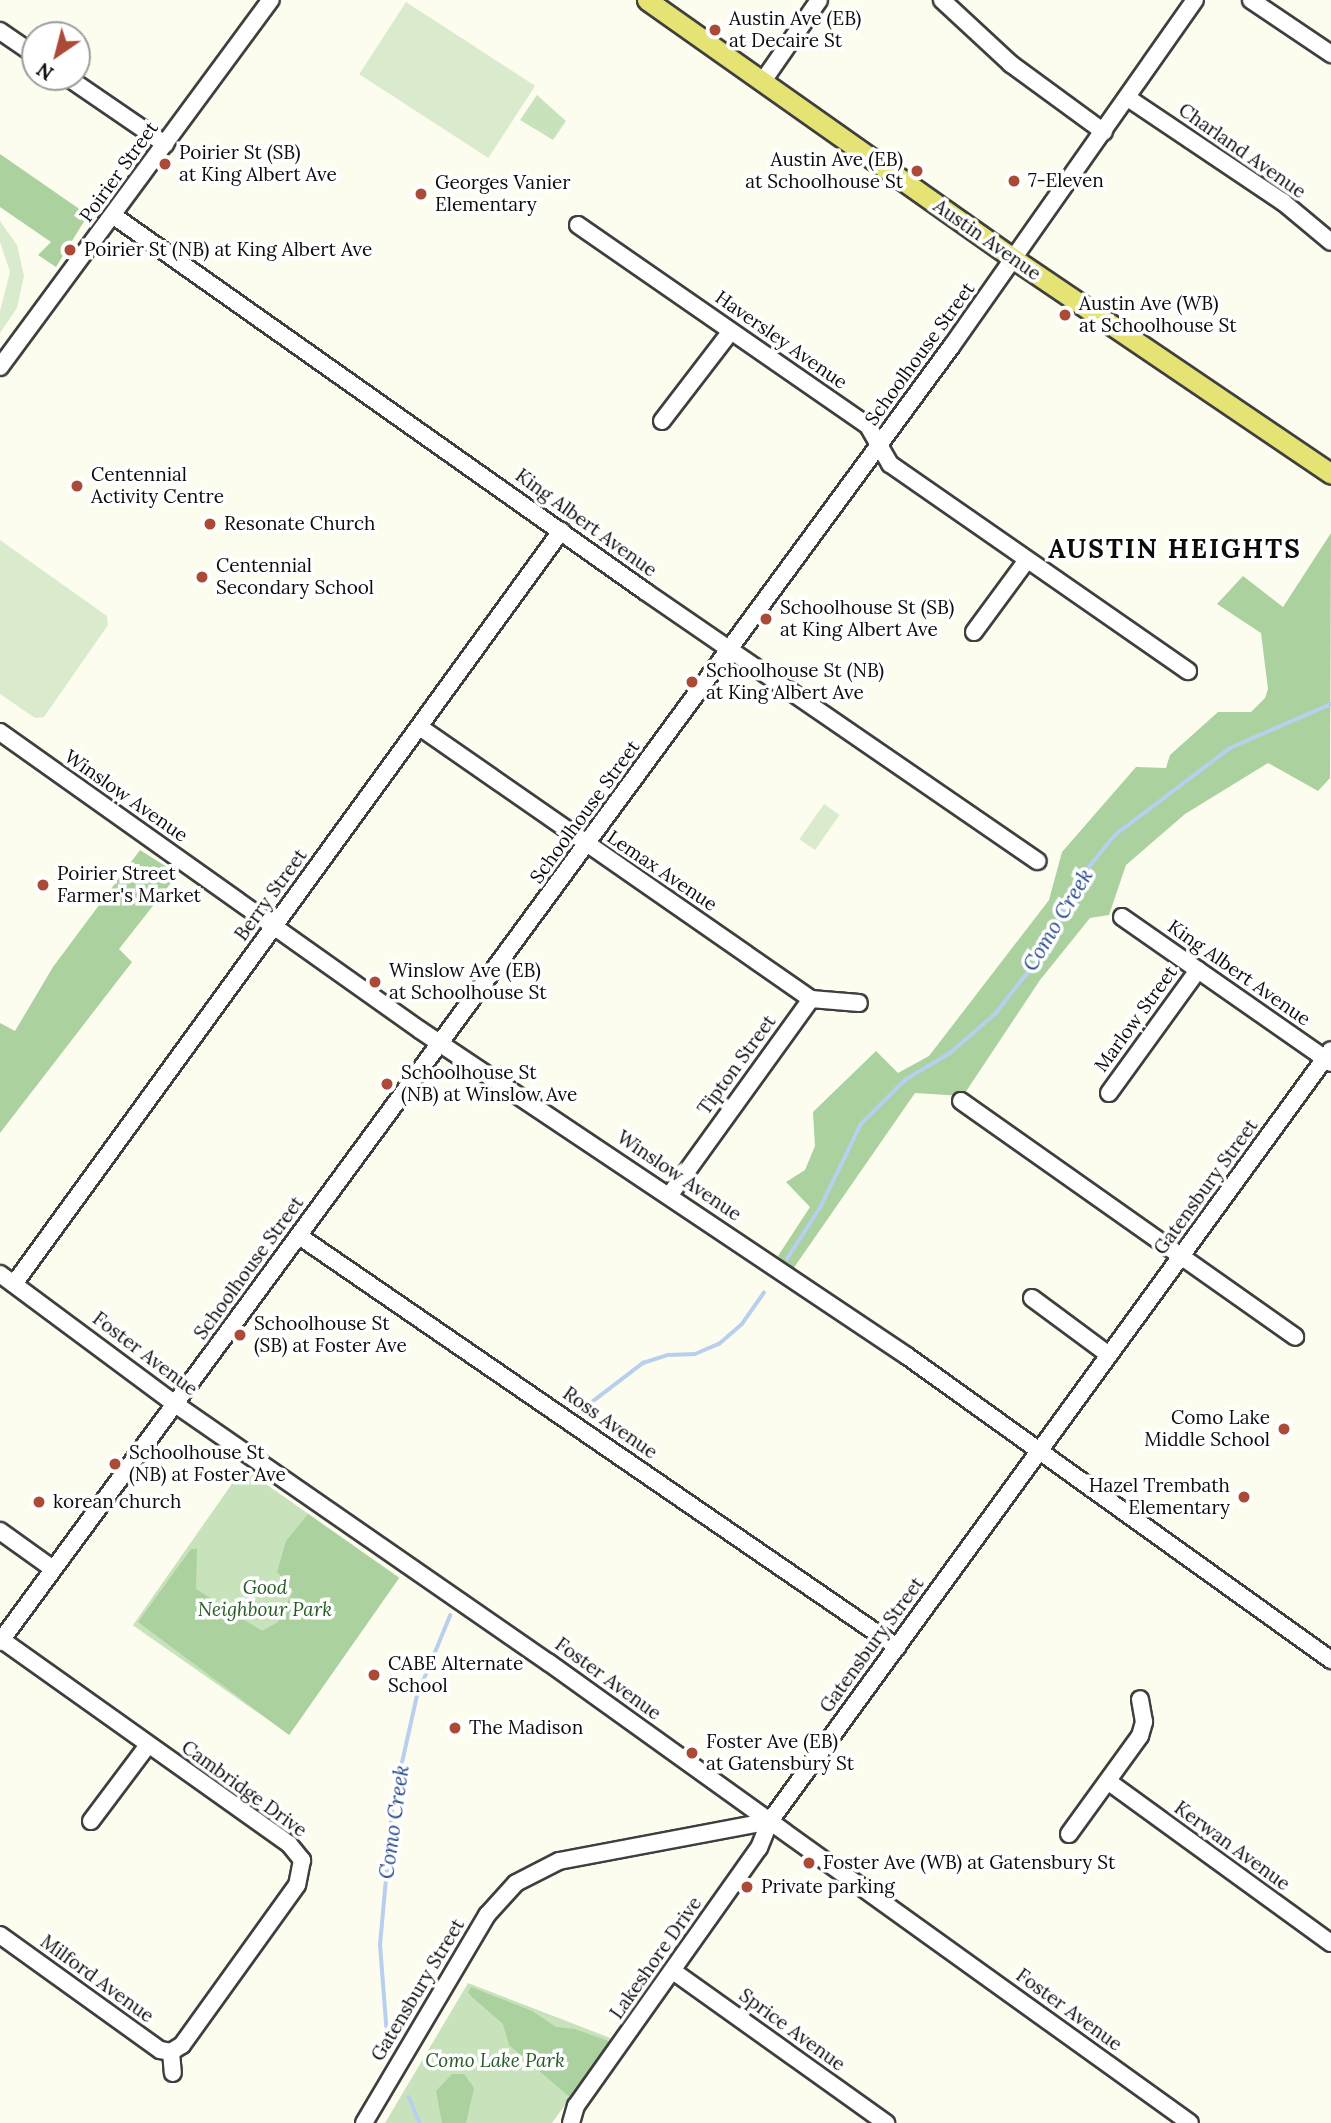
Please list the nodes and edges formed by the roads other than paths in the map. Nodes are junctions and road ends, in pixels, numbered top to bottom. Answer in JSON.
{"nodes":[{"id":1,"x":271,"y":0,"type":"edge"},
{"id":2,"x":647,"y":0,"type":"edge"},
{"id":3,"x":819,"y":0,"type":"edge"},
{"id":4,"x":942,"y":0,"type":"edge"},
{"id":5,"x":1195,"y":0,"type":"edge"},
{"id":6,"x":1251,"y":0,"type":"edge"},
{"id":7,"x":0,"y":31,"type":"edge"},
{"id":8,"x":21,"y":45,"type":"edge"},
{"id":9,"x":1331,"y":54,"type":"edge"},
{"id":10,"x":763,"y":80,"type":"junction"},
{"id":11,"x":87,"y":91,"type":"edge"},
{"id":12,"x":1128,"y":98,"type":"junction"},
{"id":13,"x":1104,"y":131,"type":"junction"},
{"id":14,"x":165,"y":144,"type":"junction"},
{"id":15,"x":114,"y":215,"type":"junction"},
{"id":16,"x":578,"y":225,"type":"dead end"},
{"id":17,"x":1331,"y":242,"type":"edge"},
{"id":18,"x":1014,"y":259,"type":"junction"},
{"id":19,"x":731,"y":331,"type":"junction"},
{"id":20,"x":0,"y":367,"type":"edge"},
{"id":21,"x":662,"y":421,"type":"dead end"},
{"id":22,"x":879,"y":446,"type":"junction"},
{"id":23,"x":1331,"y":474,"type":"edge"},
{"id":24,"x":561,"y":531,"type":"junction"},
{"id":25,"x":1027,"y":560,"type":"junction"},
{"id":26,"x":974,"y":632,"type":"dead end"},
{"id":27,"x":730,"y":648,"type":"junction"},
{"id":28,"x":1188,"y":671,"type":"dead end"},
{"id":29,"x":421,"y":728,"type":"junction"},
{"id":30,"x":0,"y":732,"type":"edge"},
{"id":31,"x":587,"y":845,"type":"junction"},
{"id":32,"x":1037,"y":861,"type":"dead end"},
{"id":33,"x":1122,"y":917,"type":"dead end"},
{"id":34,"x":274,"y":926,"type":"junction"},
{"id":35,"x":1198,"y":970,"type":"junction"},
{"id":36,"x":811,"y":999,"type":"junction"},
{"id":37,"x":859,"y":1003,"type":"dead end"},
{"id":38,"x":442,"y":1041,"type":"junction"},
{"id":39,"x":1329,"y":1058,"type":"edge"},
{"id":40,"x":1109,"y":1093,"type":"dead end"},
{"id":41,"x":961,"y":1101,"type":"dead end"},
{"id":42,"x":669,"y":1196,"type":"junction"},
{"id":43,"x":299,"y":1236,"type":"junction"},
{"id":44,"x":1181,"y":1256,"type":"junction"},
{"id":45,"x":0,"y":1274,"type":"edge"},
{"id":46,"x":14,"y":1284,"type":"junction"},
{"id":47,"x":1032,"y":1298,"type":"dead end"},
{"id":48,"x":1295,"y":1337,"type":"dead end"},
{"id":49,"x":1109,"y":1354,"type":"junction"},
{"id":50,"x":175,"y":1404,"type":"junction"},
{"id":51,"x":1039,"y":1452,"type":"junction"},
{"id":52,"x":0,"y":1531,"type":"edge"},
{"id":53,"x":53,"y":1569,"type":"junction"},
{"id":54,"x":1,"y":1641,"type":"edge"},
{"id":55,"x":897,"y":1647,"type":"junction"},
{"id":56,"x":1331,"y":1660,"type":"edge"},
{"id":57,"x":1140,"y":1699,"type":"dead end"},
{"id":58,"x":148,"y":1745,"type":"junction"},
{"id":59,"x":1108,"y":1782,"type":"junction"},
{"id":60,"x":91,"y":1821,"type":"dead end"},
{"id":61,"x":770,"y":1821,"type":"junction"},
{"id":62,"x":1069,"y":1834,"type":"dead end"},
{"id":63,"x":0,"y":1935,"type":"edge"},
{"id":64,"x":1331,"y":1943,"type":"edge"},
{"id":65,"x":673,"y":1971,"type":"junction"},
{"id":66,"x":171,"y":2052,"type":"junction"},
{"id":67,"x":173,"y":2073,"type":"dead end"},
{"id":68,"x":570,"y":2120,"type":"edge"},
{"id":69,"x":364,"y":2123,"type":"edge"},
{"id":70,"x":886,"y":2123,"type":"edge"},
{"id":71,"x":1190,"y":2123,"type":"edge"}],
"edges":[{"from":1,"to":14,"type":"street","name":"Poirier Street"},
{"from":2,"to":10,"type":"main road","name":"Austin Avenue"},
{"from":3,"to":10,"type":"street"},
{"from":4,"to":13,"type":"street"},
{"from":5,"to":12,"type":"street","name":"Schoolhouse Street"},
{"from":6,"to":9,"type":"street"},
{"from":7,"to":8,"type":"street"},
{"from":10,"to":18,"type":"main road","name":"Austin Avenue"},
{"from":11,"to":14,"type":"street"},
{"from":12,"to":13,"type":"street","name":"Schoolhouse Street"},
{"from":12,"to":17,"type":"street","name":"Charland Avenue"},
{"from":13,"to":18,"type":"street","name":"Schoolhouse Street"},
{"from":14,"to":15,"type":"street","name":"Poirier Street"},
{"from":15,"to":20,"type":"street","name":"Poirier Street"},
{"from":15,"to":24,"type":"street","name":"King Albert Avenue"},
{"from":16,"to":19,"type":"street","name":"Haversley Avenue"},
{"from":18,"to":22,"type":"street","name":"Schoolhouse Street"},
{"from":18,"to":23,"type":"main road","name":"Austin Avenue"},
{"from":19,"to":21,"type":"street"},
{"from":19,"to":22,"type":"street","name":"Haversley Avenue"},
{"from":22,"to":25,"type":"street","name":"Haversley Avenue"},
{"from":22,"to":27,"type":"street","name":"Schoolhouse Street"},
{"from":24,"to":27,"type":"street","name":"King Albert Avenue"},
{"from":24,"to":29,"type":"street","name":"Berry Street"},
{"from":25,"to":26,"type":"street"},
{"from":25,"to":28,"type":"street","name":"Haversley Avenue"},
{"from":27,"to":31,"type":"street","name":"Schoolhouse Street"},
{"from":27,"to":32,"type":"street","name":"King Albert Avenue"},
{"from":29,"to":31,"type":"street","name":"Lemax Avenue"},
{"from":29,"to":34,"type":"street","name":"Berry Street"},
{"from":30,"to":34,"type":"street","name":"Winslow Avenue"},
{"from":31,"to":36,"type":"street","name":"Lemax Avenue"},
{"from":31,"to":38,"type":"street","name":"Schoolhouse Street"},
{"from":33,"to":35,"type":"street","name":"King Albert Avenue"},
{"from":34,"to":38,"type":"street","name":"Winslow Avenue"},
{"from":34,"to":46,"type":"street","name":"Berry Street"},
{"from":35,"to":39,"type":"street","name":"King Albert Avenue"},
{"from":35,"to":40,"type":"street","name":"Marlow Street"},
{"from":36,"to":37,"type":"street"},
{"from":36,"to":42,"type":"street","name":"Tipton Street"},
{"from":38,"to":42,"type":"street","name":"Winslow Avenue"},
{"from":38,"to":43,"type":"street","name":"Schoolhouse Street"},
{"from":39,"to":44,"type":"street","name":"Gatensbury Street"},
{"from":41,"to":44,"type":"street"},
{"from":42,"to":51,"type":"street","name":"Winslow Avenue"},
{"from":43,"to":50,"type":"street","name":"Schoolhouse Street"},
{"from":43,"to":55,"type":"street","name":"Ross Avenue"},
{"from":44,"to":48,"type":"street"},
{"from":44,"to":49,"type":"street","name":"Gatensbury Street"},
{"from":45,"to":46,"type":"street","name":"Foster Avenue"},
{"from":46,"to":50,"type":"street","name":"Foster Avenue"},
{"from":47,"to":49,"type":"street"},
{"from":49,"to":51,"type":"street","name":"Gatensbury Street"},
{"from":50,"to":53,"type":"street","name":"Schoolhouse Street"},
{"from":50,"to":61,"type":"street","name":"Foster Avenue"},
{"from":51,"to":55,"type":"street","name":"Gatensbury Street"},
{"from":51,"to":56,"type":"street","name":"Winslow Avenue"},
{"from":52,"to":53,"type":"street"},
{"from":53,"to":54,"type":"street","name":"Schoolhouse Street"},
{"from":54,"to":58,"type":"street","name":"Cambridge Drive"},
{"from":55,"to":61,"type":"street","name":"Gatensbury Street"},
{"from":57,"to":59,"type":"street"},
{"from":58,"to":60,"type":"street"},
{"from":58,"to":66,"type":"street","name":"Cambridge Drive"},
{"from":59,"to":62,"type":"street"},
{"from":59,"to":64,"type":"street","name":"Kerwan Avenue"},
{"from":61,"to":65,"type":"street","name":"Lakeshore Drive"},
{"from":61,"to":69,"type":"street","name":"Gatensbury Street"},
{"from":61,"to":71,"type":"street","name":"Foster Avenue"},
{"from":63,"to":66,"type":"street","name":"Milford Avenue"},
{"from":65,"to":68,"type":"street","name":"Lakeshore Drive"},
{"from":65,"to":70,"type":"street","name":"Sprice Avenue"},
{"from":66,"to":67,"type":"street"}]}
